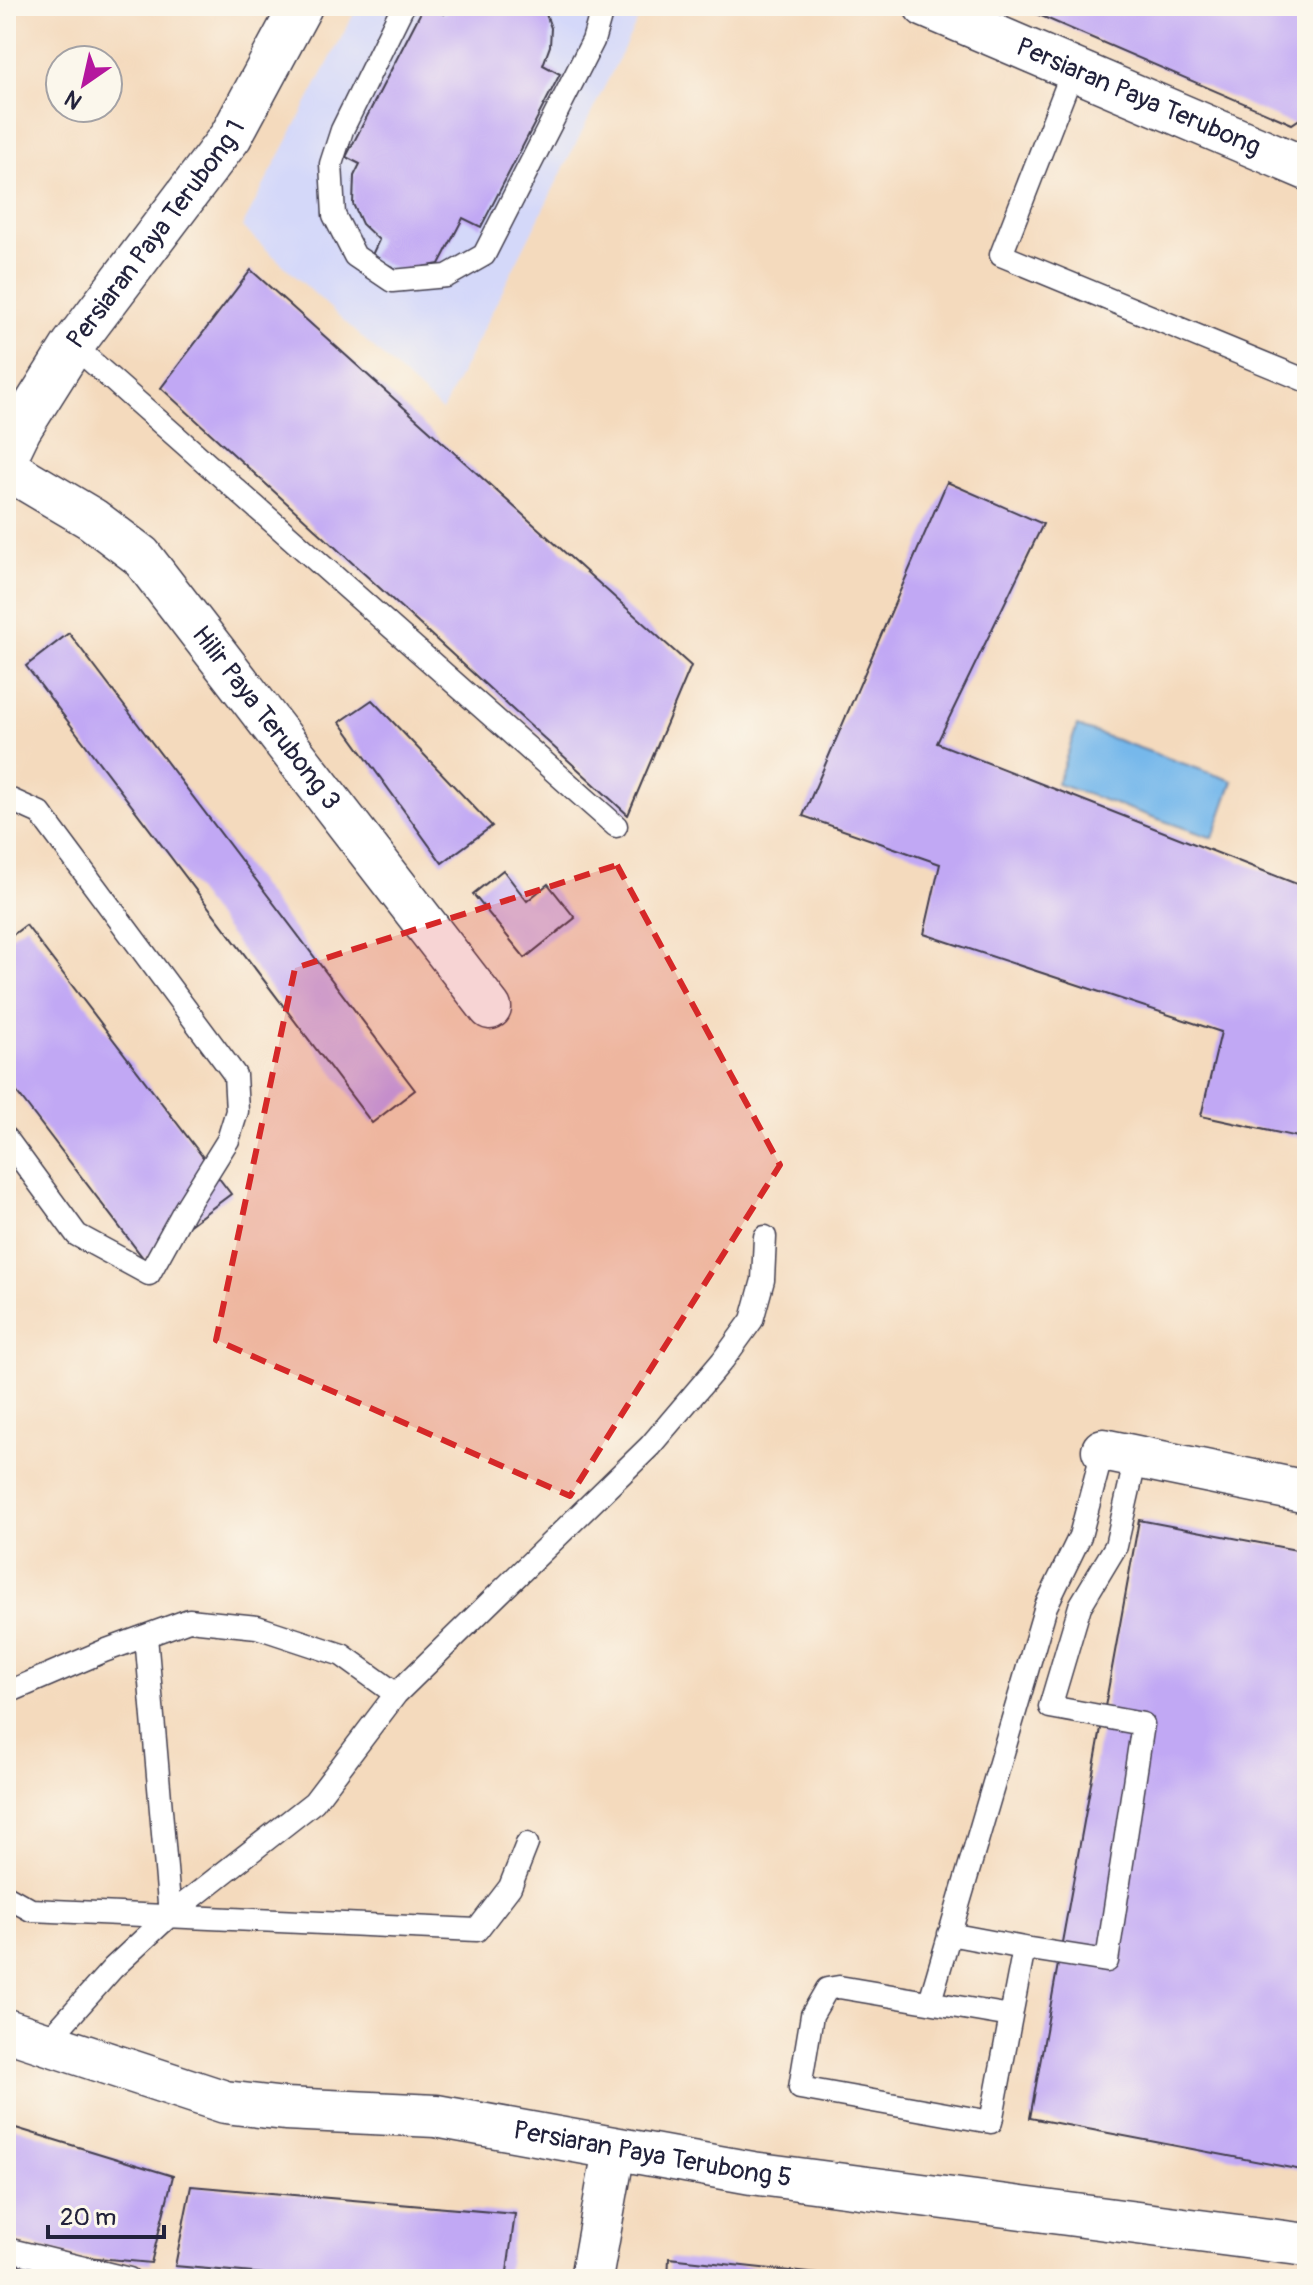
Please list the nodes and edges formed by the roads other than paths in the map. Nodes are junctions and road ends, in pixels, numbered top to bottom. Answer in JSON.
{"nodes":[{"id":1,"x":301,"y":6,"type":"edge"},
{"id":2,"x":403,"y":6,"type":"edge"},
{"id":3,"x":603,"y":6,"type":"edge"},
{"id":4,"x":929,"y":7,"type":"edge"},
{"id":5,"x":1073,"y":70,"type":"junction"},
{"id":6,"x":1307,"y":169,"type":"edge"},
{"id":7,"x":73,"y":345,"type":"junction"},
{"id":8,"x":1307,"y":381,"type":"edge"},
{"id":9,"x":11,"y":436,"type":"edge"},
{"id":10,"x":6,"y":468,"type":"edge"},
{"id":11,"x":6,"y":803,"type":"edge"},
{"id":12,"x":616,"y":826,"type":"dead end"},
{"id":13,"x":490,"y":1008,"type":"dead end"},
{"id":14,"x":6,"y":1138,"type":"edge"},
{"id":15,"x":765,"y":1237,"type":"dead end"},
{"id":16,"x":1119,"y":1454,"type":"junction"},
{"id":17,"x":1307,"y":1492,"type":"edge"},
{"id":18,"x":146,"y":1636,"type":"junction"},
{"id":19,"x":6,"y":1693,"type":"edge"},
{"id":20,"x":396,"y":1694,"type":"junction"},
{"id":21,"x":527,"y":1844,"type":"dead end"},
{"id":22,"x":6,"y":1896,"type":"edge"},
{"id":23,"x":170,"y":1915,"type":"junction"},
{"id":24,"x":949,"y":1934,"type":"junction"},
{"id":25,"x":1024,"y":1948,"type":"junction"},
{"id":26,"x":930,"y":2001,"type":"junction"},
{"id":27,"x":1011,"y":2016,"type":"junction"},
{"id":28,"x":6,"y":2030,"type":"edge"},
{"id":29,"x":45,"y":2044,"type":"junction"},
{"id":30,"x":614,"y":2150,"type":"junction"},
{"id":31,"x":1307,"y":2245,"type":"edge"},
{"id":32,"x":6,"y":2249,"type":"edge"},
{"id":33,"x":129,"y":2279,"type":"edge"},
{"id":34,"x":591,"y":2279,"type":"edge"}],
"edges":[{"from":1,"to":7,"type":"street","name":"Persiaran Paya Terubong 1"},
{"from":2,"to":3,"type":"lane"},
{"from":4,"to":5,"type":"street","name":"Persiaran Paya Terubong"},
{"from":5,"to":6,"type":"street","name":"Persiaran Paya Terubong"},
{"from":5,"to":8,"type":"lane"},
{"from":7,"to":9,"type":"street","name":"Persiaran Paya Terubong 1"},
{"from":7,"to":12,"type":"lane"},
{"from":10,"to":13,"type":"street","name":"Hilir Paya Terubong 3"},
{"from":11,"to":14,"type":"lane"},
{"from":15,"to":20,"type":"lane"},
{"from":16,"to":17,"type":"street"},
{"from":16,"to":24,"type":"lane"},
{"from":16,"to":25,"type":"lane"},
{"from":18,"to":19,"type":"lane"},
{"from":18,"to":20,"type":"lane"},
{"from":18,"to":23,"type":"lane"},
{"from":20,"to":23,"type":"lane"},
{"from":21,"to":23,"type":"lane"},
{"from":22,"to":23,"type":"lane"},
{"from":23,"to":29,"type":"lane"},
{"from":24,"to":25,"type":"lane"},
{"from":24,"to":26,"type":"lane"},
{"from":25,"to":27,"type":"lane"},
{"from":26,"to":27,"type":"lane"},
{"from":26,"to":27,"type":"lane"},
{"from":28,"to":29,"type":"street","name":"Persiaran Paya Terubong 5"},
{"from":29,"to":30,"type":"street","name":"Persiaran Paya Terubong 5"},
{"from":30,"to":31,"type":"street","name":"Persiaran Paya Terubong 5"},
{"from":30,"to":34,"type":"street"},
{"from":32,"to":33,"type":"lane"}]}
